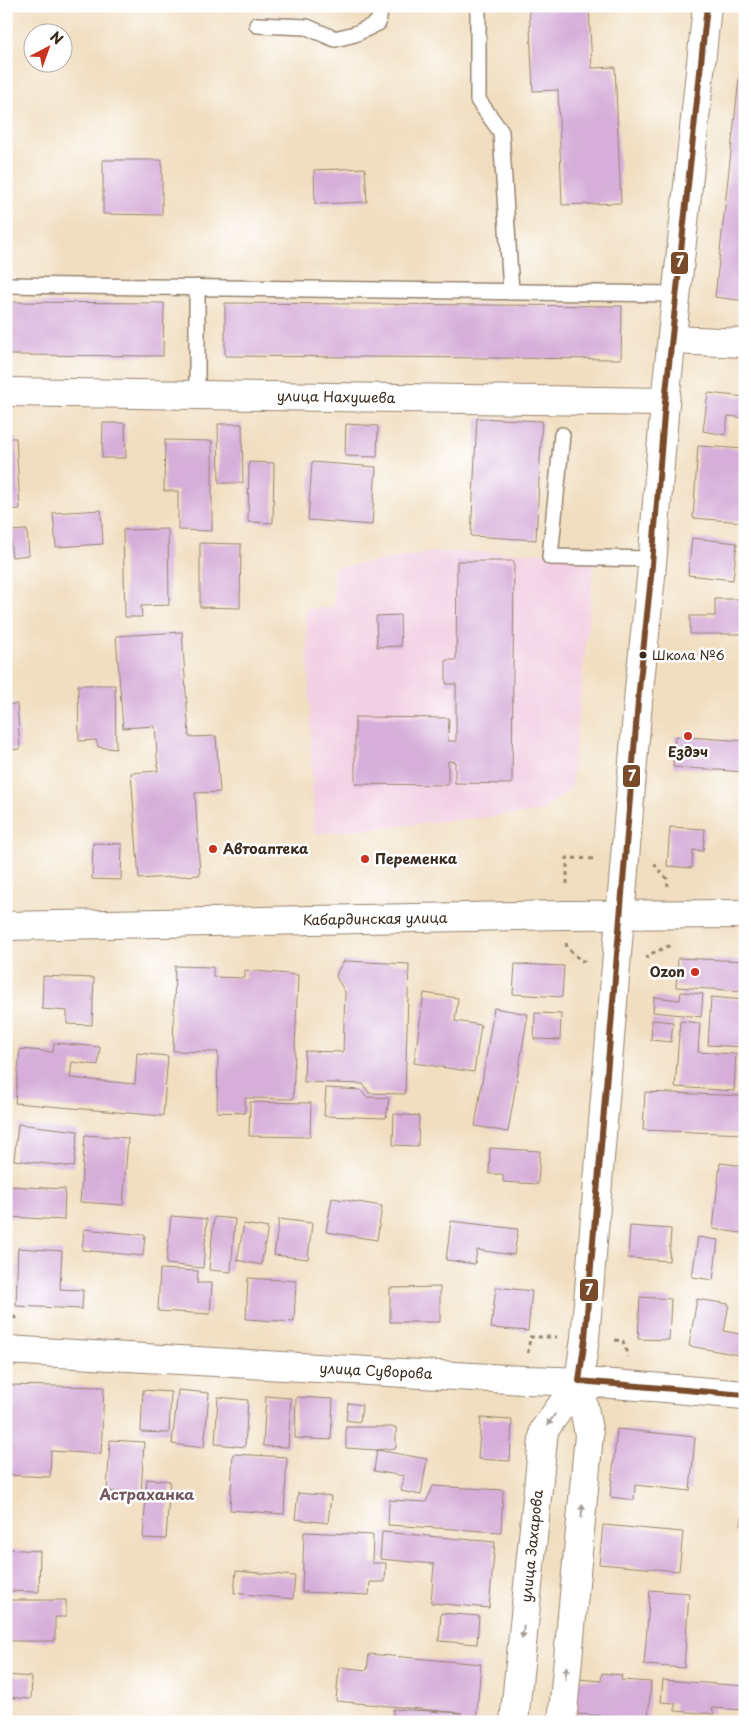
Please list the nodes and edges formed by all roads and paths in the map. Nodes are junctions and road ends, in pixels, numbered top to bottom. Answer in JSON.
{"nodes":[{"id":1,"x":381,"y":6,"type":"edge"},
{"id":2,"x":478,"y":6,"type":"edge"},
{"id":3,"x":707,"y":6,"type":"edge"},
{"id":4,"x":258,"y":25,"type":"dead end"},
{"id":5,"x":6,"y":284,"type":"edge"},
{"id":6,"x":197,"y":287,"type":"junction"},
{"id":7,"x":511,"y":292,"type":"junction"},
{"id":8,"x":677,"y":294,"type":"junction"},
{"id":9,"x":672,"y":340,"type":"junction"},
{"id":10,"x":745,"y":343,"type":"edge"},
{"id":11,"x":6,"y":392,"type":"edge"},
{"id":12,"x":198,"y":395,"type":"junction"},
{"id":13,"x":665,"y":402,"type":"junction"},
{"id":14,"x":562,"y":435,"type":"dead end"},
{"id":15,"x":653,"y":559,"type":"junction"},
{"id":16,"x":598,"y":859,"type":"dead end"},
{"id":17,"x":649,"y":861,"type":"dead end"},
{"id":18,"x":567,"y":884,"type":"dead end"},
{"id":19,"x":668,"y":886,"type":"dead end"},
{"id":20,"x":745,"y":914,"type":"edge"},
{"id":21,"x":621,"y":915,"type":"junction"},
{"id":22,"x":6,"y":926,"type":"edge"},
{"id":23,"x":672,"y":938,"type":"dead end"},
{"id":24,"x":564,"y":940,"type":"dead end"},
{"id":25,"x":589,"y":961,"type":"dead end"},
{"id":26,"x":645,"y":964,"type":"dead end"},
{"id":27,"x":6,"y":1314,"type":"edge"},
{"id":28,"x":560,"y":1336,"type":"dead end"},
{"id":29,"x":11,"y":1338,"type":"edge"},
{"id":30,"x":615,"y":1340,"type":"dead end"},
{"id":31,"x":527,"y":1356,"type":"dead end"},
{"id":32,"x":630,"y":1360,"type":"dead end"},
{"id":33,"x":579,"y":1381,"type":"junction"},
{"id":34,"x":745,"y":1395,"type":"edge"},
{"id":35,"x":514,"y":1722,"type":"edge"},
{"id":36,"x":562,"y":1722,"type":"edge"}],
"edges":[{"from":1,"to":4,"type":"lane"},
{"from":2,"to":7,"type":"lane"},
{"from":3,"to":8,"type":"street","name":"улица Захарова"},
{"from":5,"to":6,"type":"lane"},
{"from":6,"to":7,"type":"lane"},
{"from":6,"to":12,"type":"lane"},
{"from":7,"to":8,"type":"lane"},
{"from":8,"to":9,"type":"street","name":"улица Захарова"},
{"from":9,"to":10,"type":"street"},
{"from":9,"to":13,"type":"street","name":"улица Захарова"},
{"from":11,"to":12,"type":"street","name":"улица Нахушева"},
{"from":12,"to":13,"type":"street","name":"улица Нахушева"},
{"from":13,"to":15,"type":"street","name":"улица Захарова"},
{"from":14,"to":15,"type":"lane"},
{"from":15,"to":21,"type":"street","name":"улица Захарова"},
{"from":16,"to":18,"type":"path"},
{"from":17,"to":19,"type":"path"},
{"from":20,"to":21,"type":"street","name":"Кабардинская улица"},
{"from":21,"to":22,"type":"street","name":"Кабардинская улица"},
{"from":21,"to":33,"type":"street","name":"улица Захарова"},
{"from":23,"to":26,"type":"path"},
{"from":24,"to":25,"type":"path"},
{"from":27,"to":29,"type":"path"},
{"from":28,"to":31,"type":"path"},
{"from":29,"to":33,"type":"street","name":"улица Суворова"},
{"from":30,"to":32,"type":"path"},
{"from":33,"to":34,"type":"street","name":"улица Суворова"},
{"from":33,"to":35,"type":"street","name":"улица Захарова","one_way":true},
{"from":36,"to":33,"type":"street","name":"улица Захарова","one_way":true}]}
